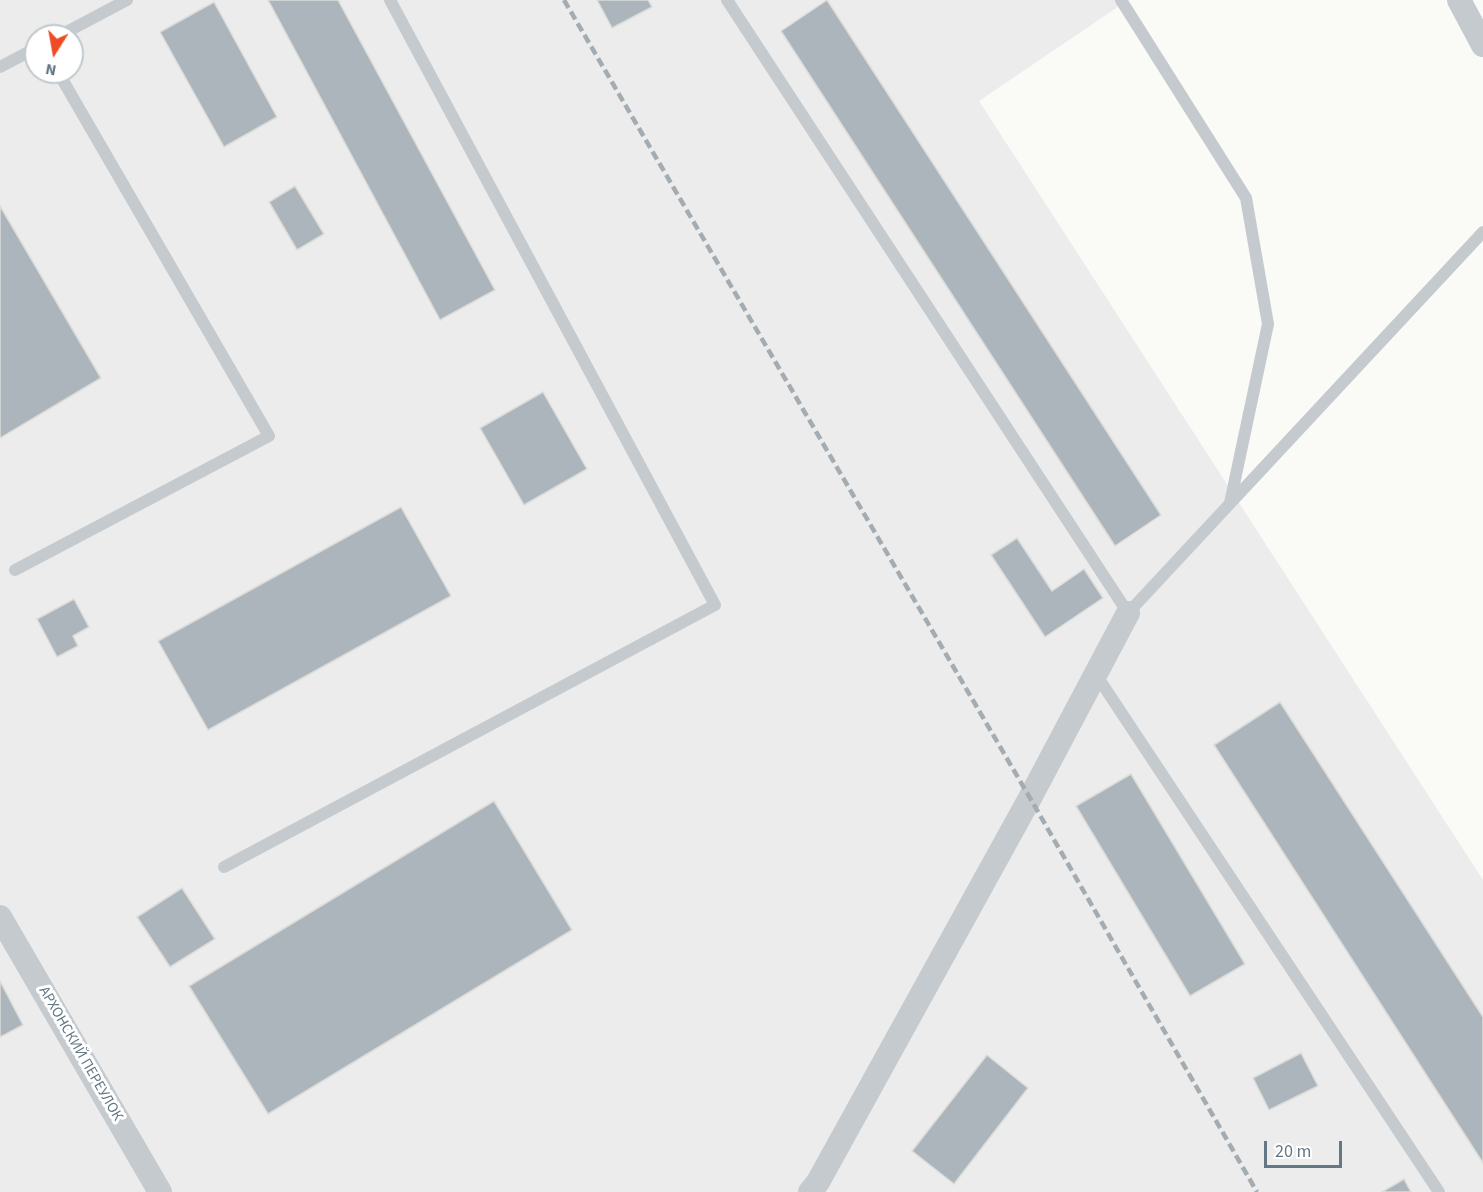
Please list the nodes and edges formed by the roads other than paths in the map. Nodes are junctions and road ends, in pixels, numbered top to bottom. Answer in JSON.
{"nodes":[{"id":1,"x":126,"y":0,"type":"edge"},
{"id":2,"x":390,"y":0,"type":"edge"},
{"id":3,"x":727,"y":0,"type":"edge"},
{"id":4,"x":1122,"y":0,"type":"edge"},
{"id":5,"x":1460,"y":0,"type":"edge"},
{"id":6,"x":81,"y":24,"type":"edge"},
{"id":7,"x":1483,"y":45,"type":"edge"},
{"id":8,"x":24,"y":55,"type":"edge"},
{"id":9,"x":0,"y":68,"type":"edge"},
{"id":10,"x":65,"y":84,"type":"edge"},
{"id":11,"x":1483,"y":232,"type":"edge"},
{"id":12,"x":1229,"y":504,"type":"junction"},
{"id":13,"x":15,"y":570,"type":"dead end"},
{"id":14,"x":1128,"y":613,"type":"junction"},
{"id":15,"x":1095,"y":672,"type":"junction"},
{"id":16,"x":224,"y":867,"type":"dead end"},
{"id":17,"x":0,"y":917,"type":"edge"},
{"id":18,"x":160,"y":1192,"type":"edge"},
{"id":19,"x":810,"y":1192,"type":"edge"},
{"id":20,"x":1439,"y":1192,"type":"edge"}],
"edges":[{"from":1,"to":6,"type":"lane"},
{"from":2,"to":16,"type":"lane"},
{"from":3,"to":14,"type":"lane"},
{"from":4,"to":12,"type":"lane"},
{"from":5,"to":7,"type":"street"},
{"from":8,"to":9,"type":"lane"},
{"from":10,"to":13,"type":"lane"},
{"from":11,"to":12,"type":"lane"},
{"from":12,"to":14,"type":"lane"},
{"from":14,"to":15,"type":"street"},
{"from":15,"to":19,"type":"street"},
{"from":15,"to":20,"type":"lane"},
{"from":17,"to":18,"type":"street","name":"АРХОНСКИЙ ПЕРЕУЛОК"}]}
